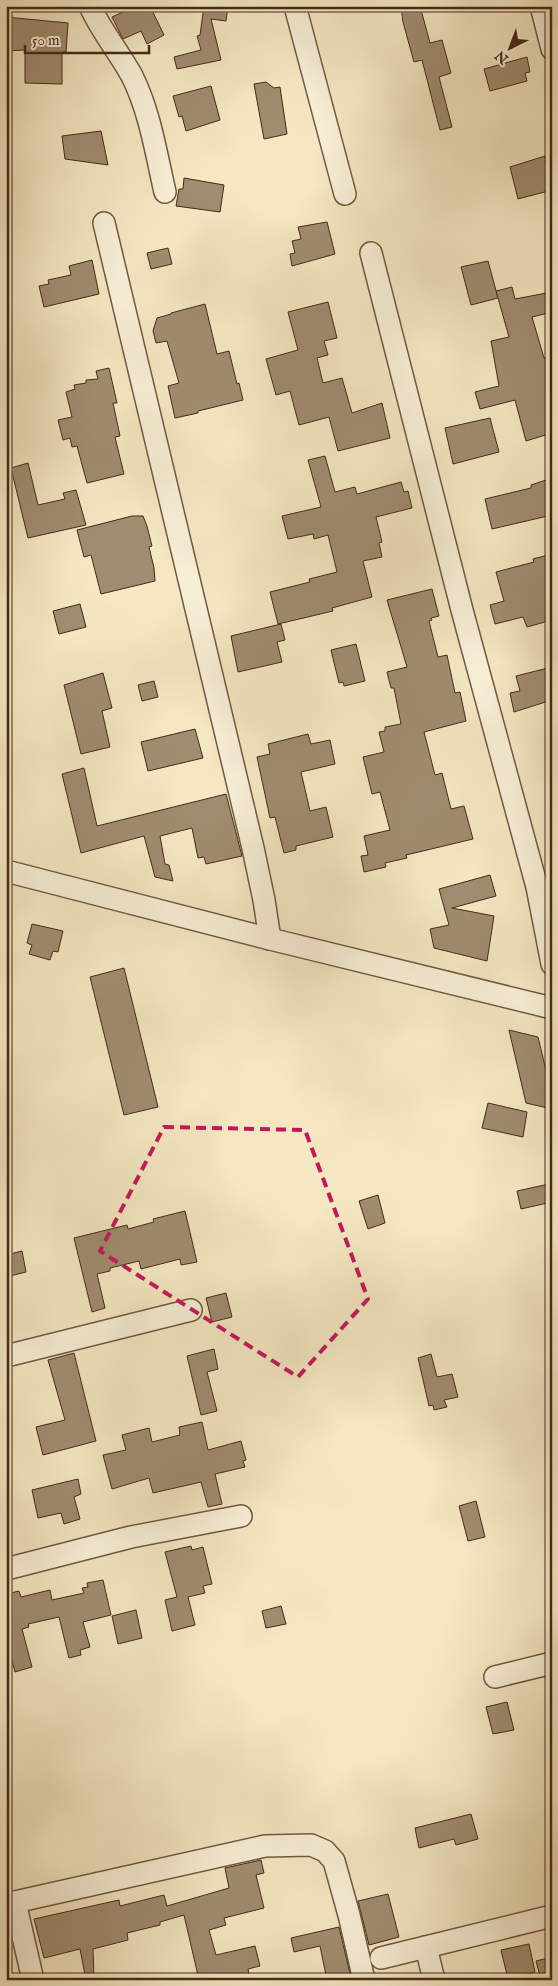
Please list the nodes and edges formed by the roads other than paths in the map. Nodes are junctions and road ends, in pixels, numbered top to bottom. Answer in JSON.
{"nodes":[{"id":1,"x":90,"y":6,"type":"edge"},
{"id":2,"x":295,"y":6,"type":"edge"},
{"id":3,"x":541,"y":6,"type":"edge"},
{"id":4,"x":552,"y":49,"type":"edge"},
{"id":5,"x":165,"y":192,"type":"dead end"},
{"id":6,"x":346,"y":194,"type":"dead end"},
{"id":7,"x":104,"y":223,"type":"dead end"},
{"id":8,"x":371,"y":253,"type":"dead end"},
{"id":9,"x":6,"y":871,"type":"edge"},
{"id":10,"x":270,"y":939,"type":"junction"},
{"id":11,"x":552,"y":964,"type":"edge"},
{"id":12,"x":552,"y":1008,"type":"edge"},
{"id":13,"x":191,"y":1310,"type":"dead end"},
{"id":14,"x":6,"y":1356,"type":"edge"},
{"id":15,"x":241,"y":1516,"type":"dead end"},
{"id":16,"x":6,"y":1569,"type":"edge"},
{"id":17,"x":552,"y":1663,"type":"edge"},
{"id":18,"x":495,"y":1677,"type":"dead end"},
{"id":19,"x":11,"y":1903,"type":"edge"},
{"id":20,"x":552,"y":1916,"type":"edge"},
{"id":21,"x":426,"y":1947,"type":"junction"},
{"id":22,"x":381,"y":1958,"type":"dead end"},
{"id":23,"x":33,"y":1980,"type":"edge"},
{"id":24,"x":364,"y":1980,"type":"edge"},
{"id":25,"x":434,"y":1980,"type":"edge"}],
"edges":[{"from":1,"to":5,"type":"street"},
{"from":2,"to":6,"type":"street"},
{"from":3,"to":4,"type":"street"},
{"from":7,"to":10,"type":"street"},
{"from":8,"to":11,"type":"street"},
{"from":9,"to":10,"type":"street"},
{"from":10,"to":12,"type":"street"},
{"from":13,"to":14,"type":"street"},
{"from":15,"to":16,"type":"street"},
{"from":17,"to":18,"type":"street"},
{"from":19,"to":23,"type":"street"},
{"from":19,"to":24,"type":"street"},
{"from":20,"to":21,"type":"street"},
{"from":21,"to":22,"type":"street"},
{"from":21,"to":25,"type":"street"}]}
